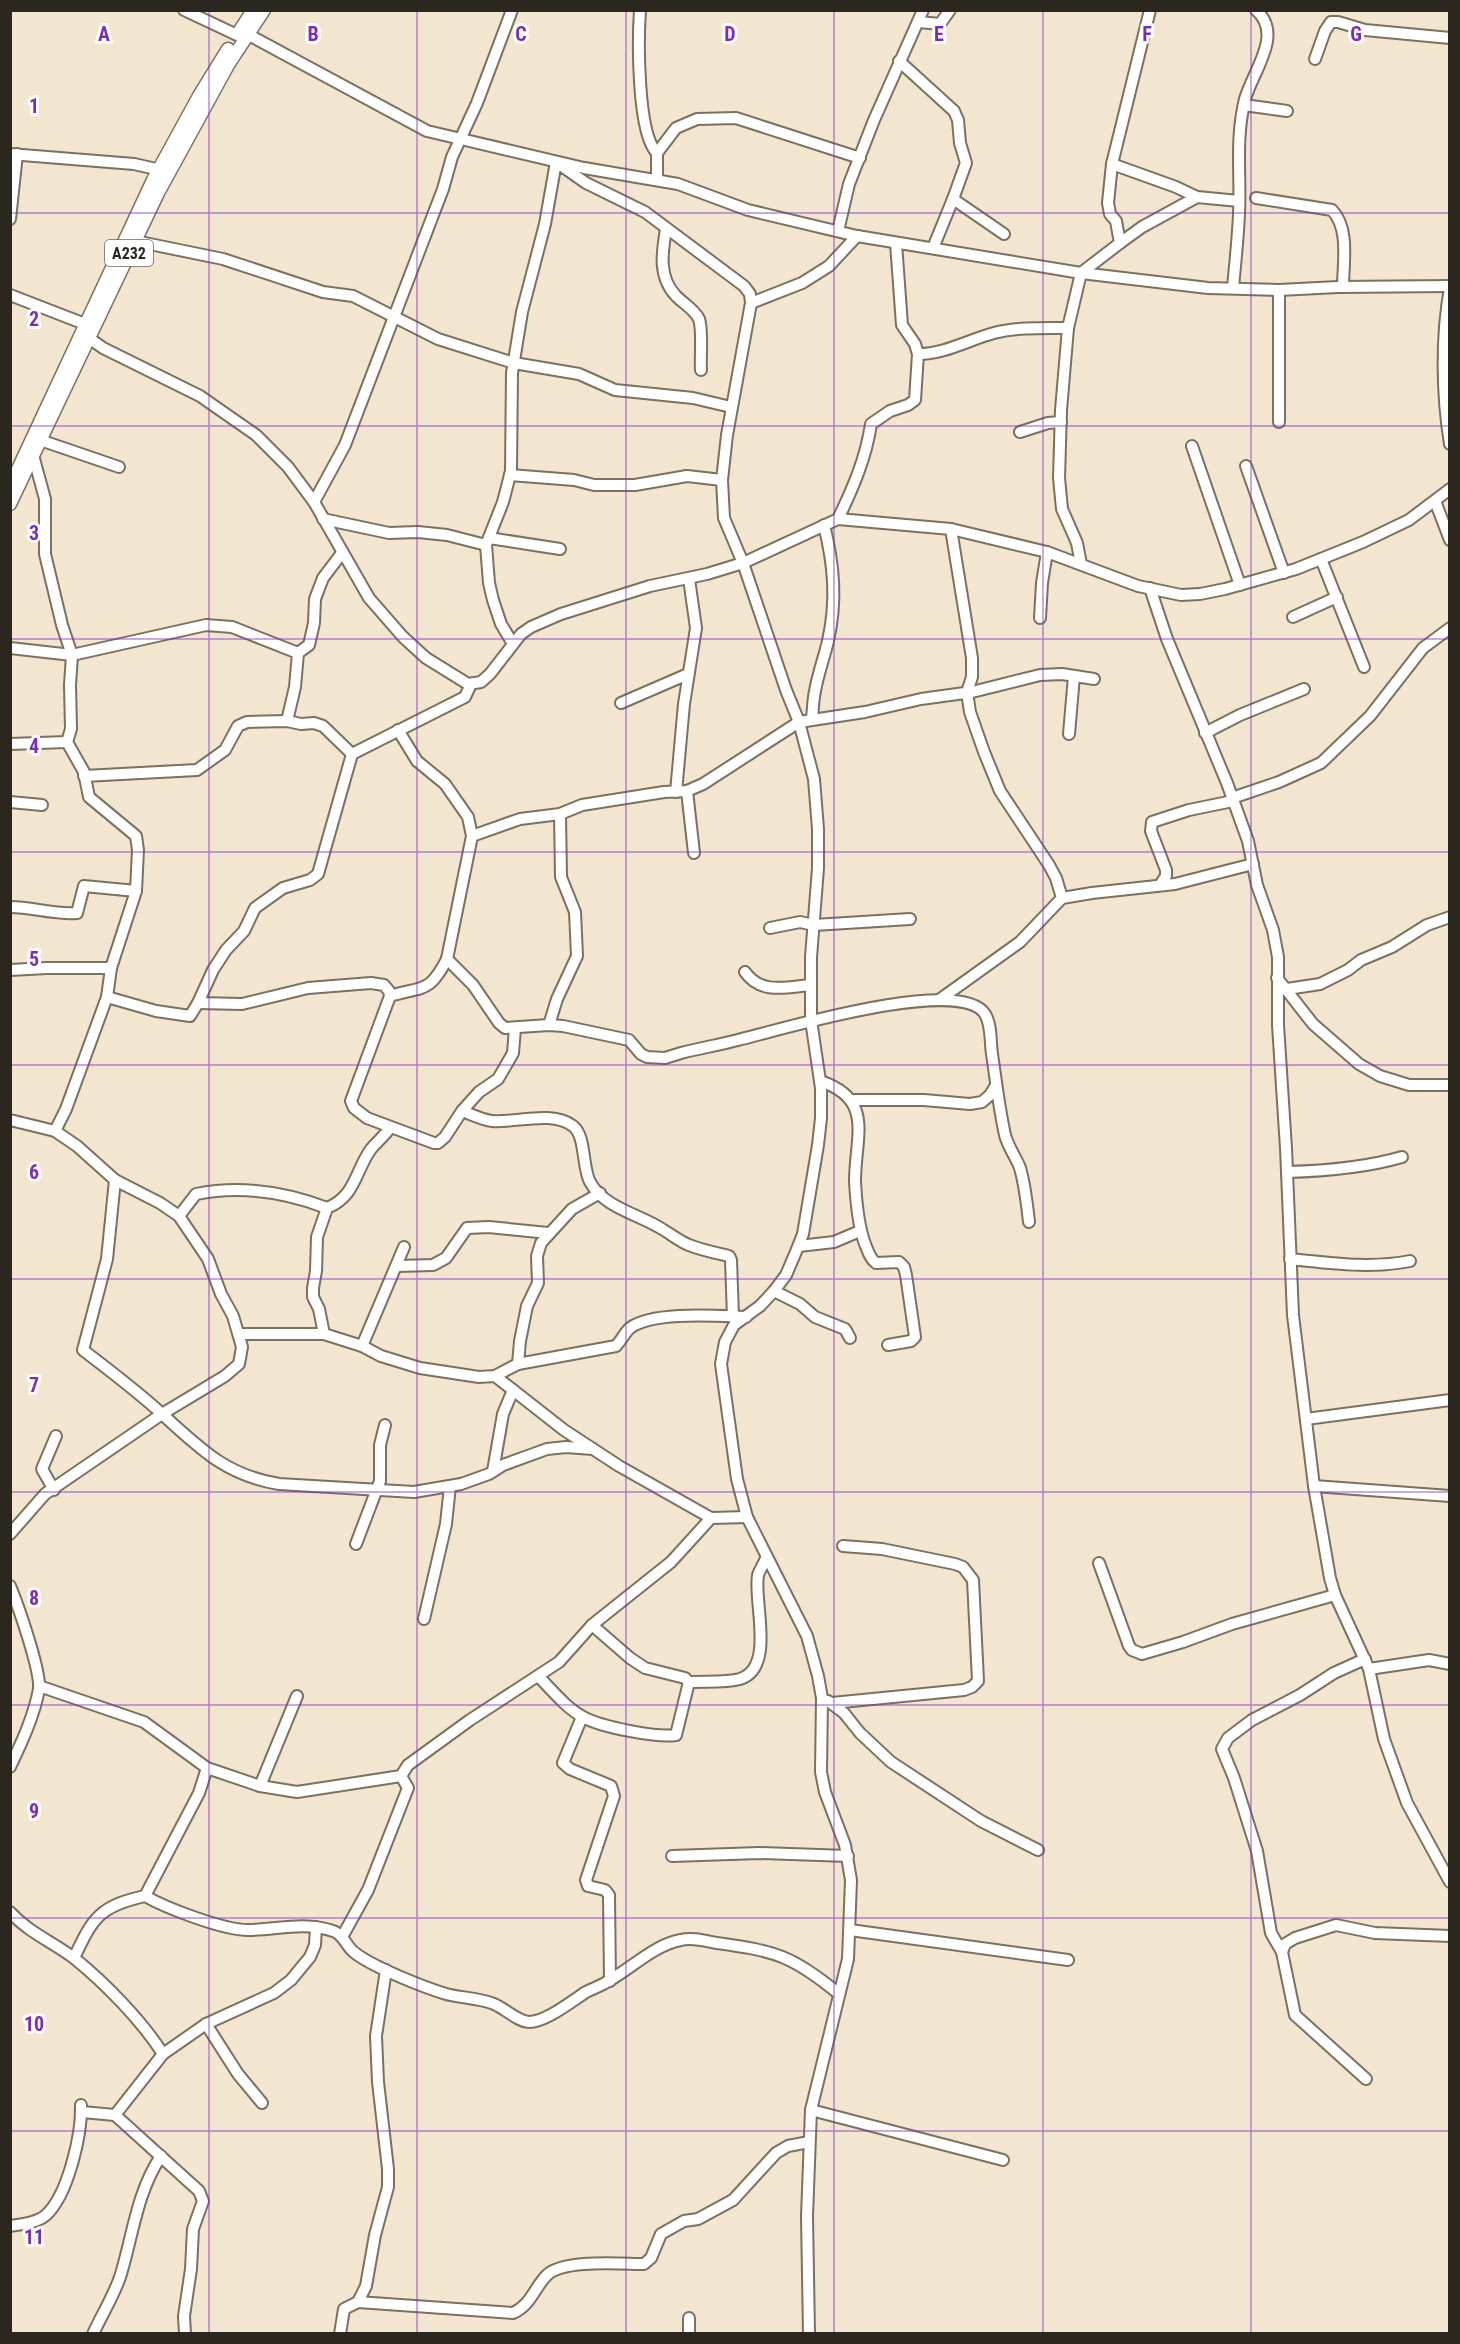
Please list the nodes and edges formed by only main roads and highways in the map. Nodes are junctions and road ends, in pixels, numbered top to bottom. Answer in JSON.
{"nodes":[{"id":1,"x":253,"y":10,"type":"edge"},
{"id":2,"x":264,"y":10,"type":"edge"},
{"id":3,"x":242,"y":35,"type":"junction"},
{"id":4,"x":164,"y":171,"type":"junction"},
{"id":5,"x":10,"y":484,"type":"edge"},
{"id":6,"x":10,"y":504,"type":"edge"}],
"edges":[{"from":1,"to":3,"type":"main road","number":"A232"},
{"from":2,"to":3,"type":"main road","number":"A232"},
{"from":3,"to":4,"type":"main road","number":"A232"},
{"from":4,"to":5,"type":"main road","number":"A232"},
{"from":4,"to":6,"type":"main road","number":"A232"}]}
